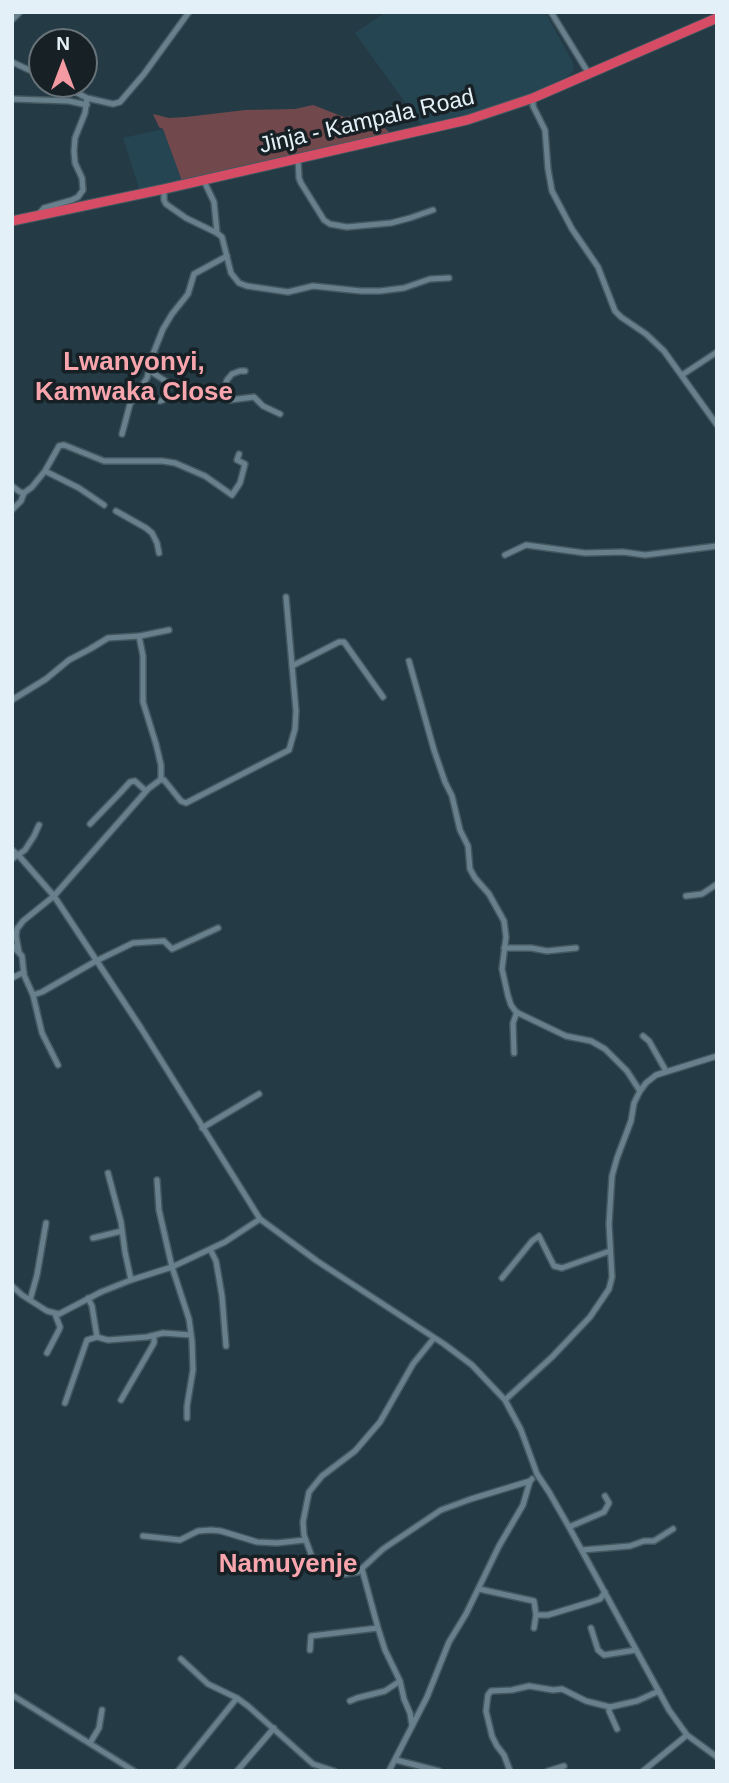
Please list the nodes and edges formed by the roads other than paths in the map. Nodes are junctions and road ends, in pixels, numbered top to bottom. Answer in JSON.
{"nodes":[{"id":1,"x":20,"y":12,"type":"edge"},
{"id":2,"x":190,"y":12,"type":"edge"},
{"id":3,"x":551,"y":12,"type":"edge"},
{"id":4,"x":717,"y":18,"type":"edge"},
{"id":5,"x":12,"y":20,"type":"edge"},
{"id":6,"x":12,"y":62,"type":"edge"},
{"id":7,"x":28,"y":69,"type":"edge"},
{"id":8,"x":589,"y":74,"type":"junction"},
{"id":9,"x":82,"y":98,"type":"edge"},
{"id":10,"x":533,"y":98,"type":"junction"},
{"id":11,"x":12,"y":99,"type":"edge"},
{"id":12,"x":87,"y":101,"type":"junction"},
{"id":13,"x":298,"y":158,"type":"junction"},
{"id":14,"x":203,"y":180,"type":"junction"},
{"id":15,"x":164,"y":189,"type":"junction"},
{"id":16,"x":433,"y":210,"type":"dead end"},
{"id":17,"x":38,"y":215,"type":"junction"},
{"id":18,"x":12,"y":221,"type":"edge"},
{"id":19,"x":217,"y":233,"type":"junction"},
{"id":20,"x":227,"y":256,"type":"junction"},
{"id":21,"x":449,"y":278,"type":"dead end"},
{"id":22,"x":717,"y":352,"type":"edge"},
{"id":23,"x":150,"y":371,"type":"junction"},
{"id":24,"x":245,"y":371,"type":"dead end"},
{"id":25,"x":682,"y":374,"type":"junction"},
{"id":26,"x":170,"y":384,"type":"junction"},
{"id":27,"x":222,"y":396,"type":"junction"},
{"id":28,"x":160,"y":401,"type":"dead end"},
{"id":29,"x":280,"y":414,"type":"dead end"},
{"id":30,"x":717,"y":425,"type":"edge"},
{"id":31,"x":122,"y":434,"type":"dead end"},
{"id":32,"x":239,"y":454,"type":"dead end"},
{"id":33,"x":45,"y":471,"type":"junction"},
{"id":34,"x":12,"y":486,"type":"edge"},
{"id":35,"x":24,"y":493,"type":"junction"},
{"id":36,"x":104,"y":505,"type":"dead end"},
{"id":37,"x":12,"y":510,"type":"edge"},
{"id":38,"x":116,"y":512,"type":"dead end"},
{"id":39,"x":717,"y":546,"type":"edge"},
{"id":40,"x":159,"y":553,"type":"dead end"},
{"id":41,"x":505,"y":555,"type":"dead end"},
{"id":42,"x":286,"y":597,"type":"dead end"},
{"id":43,"x":169,"y":630,"type":"dead end"},
{"id":44,"x":139,"y":636,"type":"junction"},
{"id":45,"x":410,"y":661,"type":"dead end"},
{"id":46,"x":292,"y":666,"type":"junction"},
{"id":47,"x":383,"y":697,"type":"dead end"},
{"id":48,"x":12,"y":700,"type":"edge"},
{"id":49,"x":161,"y":779,"type":"junction"},
{"id":50,"x":146,"y":791,"type":"junction"},
{"id":51,"x":90,"y":824,"type":"dead end"},
{"id":52,"x":38,"y":825,"type":"dead end"},
{"id":53,"x":14,"y":854,"type":"edge"},
{"id":54,"x":717,"y":884,"type":"edge"},
{"id":55,"x":54,"y":896,"type":"junction"},
{"id":56,"x":686,"y":896,"type":"dead end"},
{"id":57,"x":218,"y":928,"type":"dead end"},
{"id":58,"x":12,"y":945,"type":"edge"},
{"id":59,"x":504,"y":948,"type":"junction"},
{"id":60,"x":576,"y":948,"type":"dead end"},
{"id":61,"x":19,"y":952,"type":"junction"},
{"id":62,"x":96,"y":961,"type":"junction"},
{"id":63,"x":24,"y":972,"type":"junction"},
{"id":64,"x":12,"y":978,"type":"edge"},
{"id":65,"x":33,"y":995,"type":"junction"},
{"id":66,"x":517,"y":1012,"type":"junction"},
{"id":67,"x":643,"y":1036,"type":"dead end"},
{"id":68,"x":514,"y":1053,"type":"dead end"},
{"id":69,"x":717,"y":1056,"type":"edge"},
{"id":70,"x":58,"y":1065,"type":"dead end"},
{"id":71,"x":666,"y":1071,"type":"junction"},
{"id":72,"x":640,"y":1091,"type":"junction"},
{"id":73,"x":259,"y":1094,"type":"dead end"},
{"id":74,"x":202,"y":1128,"type":"junction"},
{"id":75,"x":108,"y":1173,"type":"dead end"},
{"id":76,"x":158,"y":1180,"type":"dead end"},
{"id":77,"x":260,"y":1219,"type":"junction"},
{"id":78,"x":46,"y":1223,"type":"dead end"},
{"id":79,"x":122,"y":1231,"type":"junction"},
{"id":80,"x":93,"y":1238,"type":"dead end"},
{"id":81,"x":210,"y":1249,"type":"junction"},
{"id":82,"x":610,"y":1251,"type":"junction"},
{"id":83,"x":172,"y":1267,"type":"junction"},
{"id":84,"x":502,"y":1278,"type":"dead end"},
{"id":85,"x":131,"y":1280,"type":"junction"},
{"id":86,"x":12,"y":1286,"type":"edge"},
{"id":87,"x":88,"y":1298,"type":"junction"},
{"id":88,"x":30,"y":1300,"type":"junction"},
{"id":89,"x":55,"y":1314,"type":"junction"},
{"id":90,"x":191,"y":1335,"type":"junction"},
{"id":91,"x":154,"y":1336,"type":"junction"},
{"id":92,"x":97,"y":1337,"type":"junction"},
{"id":93,"x":434,"y":1338,"type":"junction"},
{"id":94,"x":226,"y":1346,"type":"dead end"},
{"id":95,"x":47,"y":1353,"type":"dead end"},
{"id":96,"x":121,"y":1399,"type":"dead end"},
{"id":97,"x":505,"y":1400,"type":"junction"},
{"id":98,"x":65,"y":1403,"type":"dead end"},
{"id":99,"x":187,"y":1418,"type":"dead end"},
{"id":100,"x":537,"y":1474,"type":"junction"},
{"id":101,"x":530,"y":1481,"type":"junction"},
{"id":102,"x":605,"y":1496,"type":"dead end"},
{"id":103,"x":569,"y":1527,"type":"junction"},
{"id":104,"x":673,"y":1529,"type":"dead end"},
{"id":105,"x":143,"y":1536,"type":"dead end"},
{"id":106,"x":305,"y":1540,"type":"junction"},
{"id":107,"x":582,"y":1550,"type":"junction"},
{"id":108,"x":362,"y":1569,"type":"junction"},
{"id":109,"x":479,"y":1588,"type":"junction"},
{"id":110,"x":605,"y":1592,"type":"junction"},
{"id":111,"x":536,"y":1615,"type":"junction"},
{"id":112,"x":378,"y":1628,"type":"junction"},
{"id":113,"x":534,"y":1628,"type":"dead end"},
{"id":114,"x":591,"y":1628,"type":"dead end"},
{"id":115,"x":310,"y":1650,"type":"dead end"},
{"id":116,"x":636,"y":1650,"type":"junction"},
{"id":117,"x":181,"y":1659,"type":"dead end"},
{"id":118,"x":400,"y":1681,"type":"junction"},
{"id":119,"x":659,"y":1691,"type":"junction"},
{"id":120,"x":12,"y":1695,"type":"edge"},
{"id":121,"x":237,"y":1698,"type":"junction"},
{"id":122,"x":350,"y":1701,"type":"dead end"},
{"id":123,"x":610,"y":1707,"type":"junction"},
{"id":124,"x":102,"y":1710,"type":"dead end"},
{"id":125,"x":412,"y":1727,"type":"junction"},
{"id":126,"x":274,"y":1728,"type":"junction"},
{"id":127,"x":617,"y":1729,"type":"dead end"},
{"id":128,"x":687,"y":1735,"type":"junction"},
{"id":129,"x":90,"y":1743,"type":"junction"},
{"id":130,"x":717,"y":1757,"type":"edge"},
{"id":131,"x":396,"y":1760,"type":"junction"},
{"id":132,"x":313,"y":1764,"type":"junction"},
{"id":133,"x":564,"y":1766,"type":"dead end"},
{"id":134,"x":134,"y":1771,"type":"edge"},
{"id":135,"x":178,"y":1771,"type":"edge"},
{"id":136,"x":236,"y":1771,"type":"edge"},
{"id":137,"x":309,"y":1771,"type":"edge"},
{"id":138,"x":334,"y":1771,"type":"edge"},
{"id":139,"x":389,"y":1771,"type":"edge"},
{"id":140,"x":439,"y":1771,"type":"edge"},
{"id":141,"x":510,"y":1771,"type":"edge"},
{"id":142,"x":548,"y":1771,"type":"edge"},
{"id":143,"x":643,"y":1771,"type":"edge"}],
"edges":[{"from":1,"to":5,"type":"street"},
{"from":2,"to":12,"type":"street"},
{"from":3,"to":8,"type":"street"},
{"from":4,"to":8,"type":"highway","name":"Jinja - Kampala Road"},
{"from":6,"to":7,"type":"street"},
{"from":8,"to":10,"type":"highway","name":"Jinja - Kampala Road"},
{"from":9,"to":12,"type":"street"},
{"from":10,"to":13,"type":"highway","name":"Jinja - Kampala Road"},
{"from":10,"to":25,"type":"street"},
{"from":11,"to":12,"type":"street"},
{"from":12,"to":17,"type":"street"},
{"from":13,"to":14,"type":"highway","name":"Jinja - Kampala Road"},
{"from":13,"to":16,"type":"street"},
{"from":14,"to":15,"type":"highway","name":"Jinja - Kampala Road"},
{"from":14,"to":19,"type":"street"},
{"from":15,"to":17,"type":"highway","name":"Jinja - Kampala Road"},
{"from":15,"to":19,"type":"street"},
{"from":17,"to":18,"type":"highway","name":"Jinja - Kampala Road"},
{"from":19,"to":20,"type":"street"},
{"from":20,"to":21,"type":"street"},
{"from":20,"to":23,"type":"street"},
{"from":22,"to":25,"type":"street"},
{"from":23,"to":26,"type":"street"},
{"from":23,"to":31,"type":"street"},
{"from":24,"to":27,"type":"street"},
{"from":25,"to":30,"type":"street"},
{"from":26,"to":27,"type":"street"},
{"from":26,"to":28,"type":"street"},
{"from":27,"to":29,"type":"street"},
{"from":32,"to":33,"type":"street"},
{"from":33,"to":35,"type":"street"},
{"from":33,"to":36,"type":"street"},
{"from":34,"to":35,"type":"street"},
{"from":35,"to":37,"type":"street"},
{"from":38,"to":40,"type":"street"},
{"from":39,"to":41,"type":"street"},
{"from":42,"to":46,"type":"street"},
{"from":43,"to":44,"type":"street"},
{"from":44,"to":48,"type":"street"},
{"from":44,"to":49,"type":"street"},
{"from":45,"to":59,"type":"street"},
{"from":46,"to":47,"type":"street"},
{"from":46,"to":49,"type":"street"},
{"from":49,"to":50,"type":"street"},
{"from":50,"to":51,"type":"street"},
{"from":50,"to":55,"type":"street"},
{"from":52,"to":53,"type":"street"},
{"from":53,"to":55,"type":"street"},
{"from":54,"to":56,"type":"street"},
{"from":55,"to":61,"type":"street"},
{"from":55,"to":62,"type":"street"},
{"from":57,"to":62,"type":"street"},
{"from":58,"to":61,"type":"street"},
{"from":59,"to":60,"type":"street"},
{"from":59,"to":66,"type":"street"},
{"from":61,"to":63,"type":"street"},
{"from":62,"to":65,"type":"street"},
{"from":62,"to":74,"type":"street"},
{"from":63,"to":64,"type":"street"},
{"from":63,"to":65,"type":"street"},
{"from":65,"to":70,"type":"street"},
{"from":66,"to":68,"type":"street"},
{"from":66,"to":72,"type":"street"},
{"from":67,"to":71,"type":"street"},
{"from":69,"to":71,"type":"street"},
{"from":71,"to":72,"type":"street"},
{"from":72,"to":82,"type":"street"},
{"from":73,"to":74,"type":"street"},
{"from":74,"to":77,"type":"street"},
{"from":75,"to":79,"type":"street"},
{"from":76,"to":83,"type":"street"},
{"from":77,"to":81,"type":"street"},
{"from":77,"to":93,"type":"street"},
{"from":78,"to":88,"type":"street"},
{"from":79,"to":80,"type":"street"},
{"from":79,"to":85,"type":"street"},
{"from":81,"to":83,"type":"street"},
{"from":81,"to":94,"type":"street"},
{"from":82,"to":84,"type":"street"},
{"from":82,"to":97,"type":"street"},
{"from":83,"to":85,"type":"street"},
{"from":83,"to":90,"type":"street"},
{"from":85,"to":87,"type":"street"},
{"from":86,"to":88,"type":"street"},
{"from":87,"to":89,"type":"street"},
{"from":87,"to":92,"type":"street"},
{"from":88,"to":89,"type":"street"},
{"from":89,"to":95,"type":"street"},
{"from":90,"to":91,"type":"street"},
{"from":90,"to":99,"type":"street"},
{"from":91,"to":92,"type":"street"},
{"from":91,"to":96,"type":"street"},
{"from":92,"to":98,"type":"street"},
{"from":93,"to":97,"type":"street"},
{"from":93,"to":106,"type":"street"},
{"from":97,"to":100,"type":"street"},
{"from":100,"to":101,"type":"street"},
{"from":100,"to":103,"type":"street"},
{"from":101,"to":108,"type":"street"},
{"from":101,"to":109,"type":"street"},
{"from":102,"to":103,"type":"street"},
{"from":103,"to":107,"type":"street"},
{"from":104,"to":107,"type":"street"},
{"from":105,"to":106,"type":"street"},
{"from":106,"to":108,"type":"street"},
{"from":107,"to":110,"type":"street"},
{"from":108,"to":112,"type":"street"},
{"from":109,"to":111,"type":"street"},
{"from":109,"to":125,"type":"street"},
{"from":110,"to":111,"type":"street"},
{"from":110,"to":116,"type":"street"},
{"from":111,"to":113,"type":"street"},
{"from":112,"to":115,"type":"street"},
{"from":112,"to":118,"type":"street"},
{"from":114,"to":116,"type":"street"},
{"from":116,"to":119,"type":"street"},
{"from":117,"to":121,"type":"street"},
{"from":118,"to":122,"type":"street"},
{"from":118,"to":125,"type":"street"},
{"from":119,"to":123,"type":"street"},
{"from":119,"to":128,"type":"street"},
{"from":120,"to":129,"type":"street"},
{"from":121,"to":126,"type":"street"},
{"from":121,"to":135,"type":"street"},
{"from":123,"to":127,"type":"street"},
{"from":123,"to":141,"type":"street"},
{"from":124,"to":129,"type":"street"},
{"from":125,"to":131,"type":"street"},
{"from":126,"to":132,"type":"street"},
{"from":126,"to":136,"type":"street"},
{"from":128,"to":130,"type":"street"},
{"from":128,"to":143,"type":"street"},
{"from":129,"to":134,"type":"street"},
{"from":131,"to":139,"type":"street"},
{"from":131,"to":140,"type":"street"},
{"from":132,"to":137,"type":"street"},
{"from":132,"to":138,"type":"street"},
{"from":133,"to":142,"type":"street"}]}
